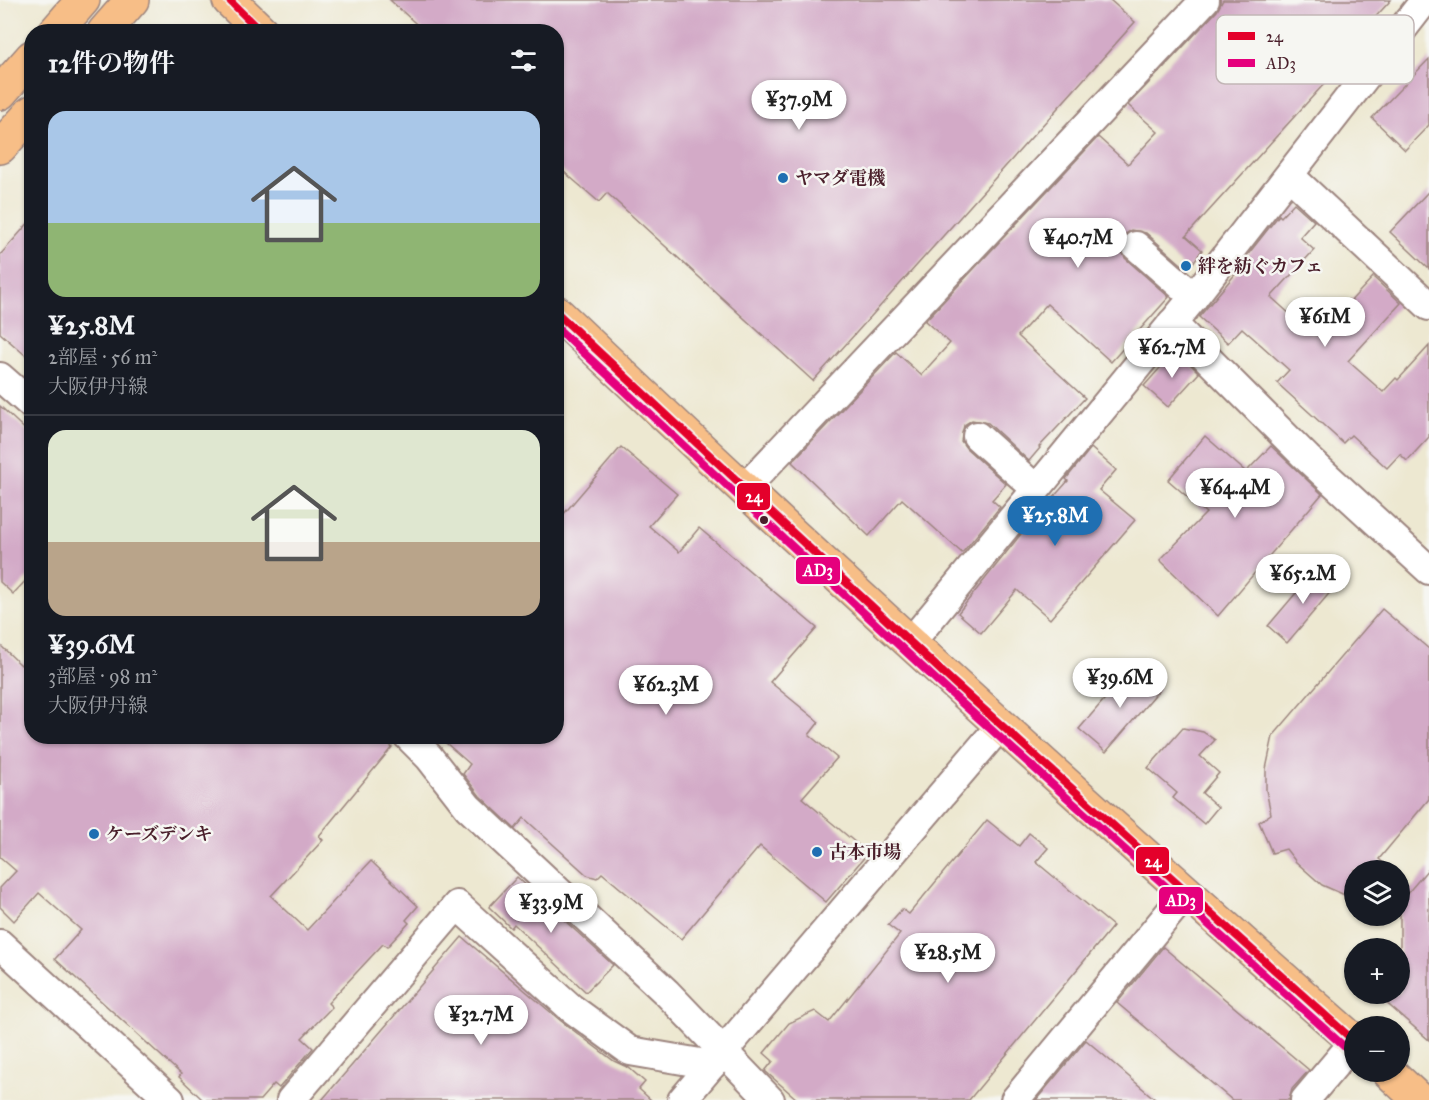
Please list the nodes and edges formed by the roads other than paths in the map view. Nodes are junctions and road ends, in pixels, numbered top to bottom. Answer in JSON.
{"nodes":[{"id":1,"x":83,"y":0,"type":"edge"},
{"id":2,"x":132,"y":0,"type":"edge"},
{"id":3,"x":229,"y":0,"type":"edge"},
{"id":4,"x":1205,"y":0,"type":"edge"},
{"id":5,"x":62,"y":24,"type":"edge"},
{"id":6,"x":111,"y":24,"type":"edge"},
{"id":7,"x":254,"y":24,"type":"edge"},
{"id":8,"x":24,"y":66,"type":"edge"},
{"id":9,"x":1361,"y":84,"type":"edge"},
{"id":10,"x":0,"y":93,"type":"edge"},
{"id":11,"x":24,"y":121,"type":"edge"},
{"id":12,"x":0,"y":147,"type":"edge"},
{"id":13,"x":1290,"y":176,"type":"junction"},
{"id":14,"x":1136,"y":246,"type":"dead end"},
{"id":15,"x":1194,"y":297,"type":"junction"},
{"id":16,"x":1429,"y":306,"type":"edge"},
{"id":17,"x":564,"y":320,"type":"edge"},
{"id":18,"x":1172,"y":323,"type":"junction"},
{"id":19,"x":0,"y":377,"type":"edge"},
{"id":20,"x":24,"y":398,"type":"edge"},
{"id":21,"x":977,"y":436,"type":"dead end"},
{"id":22,"x":1035,"y":488,"type":"junction"},
{"id":23,"x":743,"y":490,"type":"junction"},
{"id":24,"x":1429,"y":570,"type":"edge"},
{"id":25,"x":911,"y":642,"type":"junction"},
{"id":26,"x":1000,"y":726,"type":"junction"},
{"id":27,"x":416,"y":744,"type":"edge"},
{"id":28,"x":1186,"y":893,"type":"junction"},
{"id":29,"x":0,"y":944,"type":"edge"},
{"id":30,"x":1344,"y":1032,"type":"edge"},
{"id":31,"x":1344,"y":1053,"type":"edge"},
{"id":32,"x":718,"y":1058,"type":"junction"},
{"id":33,"x":1400,"y":1082,"type":"edge"},
{"id":34,"x":170,"y":1100,"type":"edge"},
{"id":35,"x":291,"y":1100,"type":"edge"},
{"id":36,"x":682,"y":1100,"type":"edge"},
{"id":37,"x":770,"y":1100,"type":"edge"},
{"id":38,"x":1015,"y":1100,"type":"edge"},
{"id":39,"x":1305,"y":1100,"type":"edge"},
{"id":40,"x":1419,"y":1100,"type":"edge"}],
"edges":[{"from":1,"to":5,"type":"main road"},
{"from":2,"to":6,"type":"main road"},
{"from":3,"to":7,"type":"main road"},
{"from":4,"to":23,"type":"street"},
{"from":8,"to":10,"type":"main road"},
{"from":9,"to":13,"type":"street"},
{"from":11,"to":12,"type":"main road"},
{"from":13,"to":15,"type":"street"},
{"from":13,"to":16,"type":"street"},
{"from":14,"to":15,"type":"street"},
{"from":15,"to":18,"type":"street"},
{"from":17,"to":23,"type":"main road"},
{"from":18,"to":22,"type":"street"},
{"from":18,"to":24,"type":"street"},
{"from":19,"to":20,"type":"street"},
{"from":21,"to":22,"type":"street"},
{"from":22,"to":25,"type":"street"},
{"from":23,"to":25,"type":"main road"},
{"from":25,"to":26,"type":"main road"},
{"from":26,"to":28,"type":"main road"},
{"from":26,"to":32,"type":"street"},
{"from":27,"to":32,"type":"street"},
{"from":28,"to":30,"type":"main road"},
{"from":28,"to":38,"type":"street"},
{"from":29,"to":34,"type":"street"},
{"from":31,"to":39,"type":"street"},
{"from":32,"to":35,"type":"street"},
{"from":32,"to":36,"type":"street"},
{"from":32,"to":37,"type":"street"},
{"from":33,"to":40,"type":"main road"}]}
